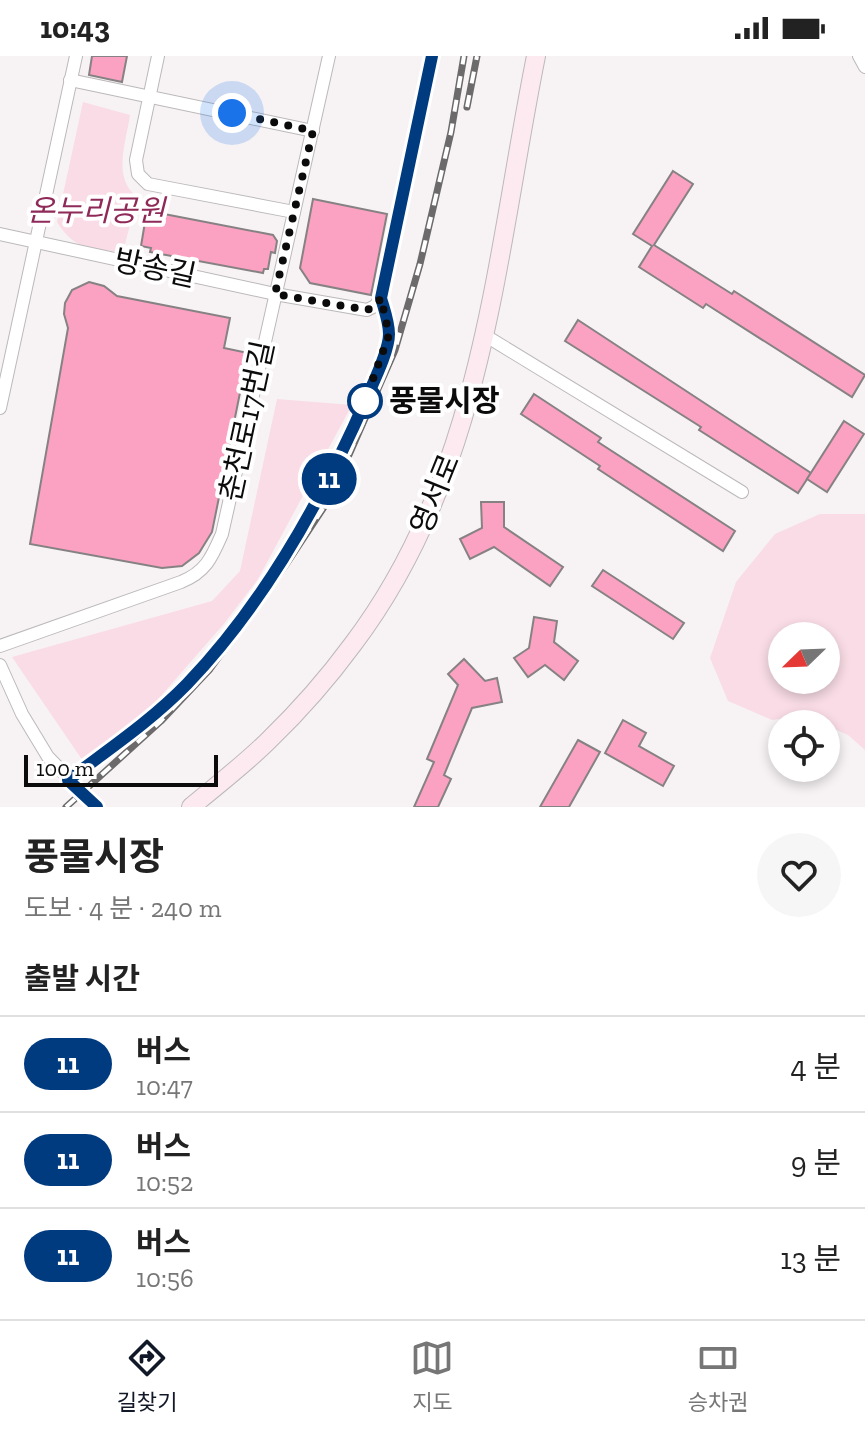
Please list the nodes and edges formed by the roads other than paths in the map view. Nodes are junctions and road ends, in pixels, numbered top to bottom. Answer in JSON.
{"nodes":[{"id":1,"x":76,"y":56,"type":"edge"},
{"id":2,"x":158,"y":56,"type":"edge"},
{"id":3,"x":329,"y":56,"type":"edge"},
{"id":4,"x":432,"y":56,"type":"edge"},
{"id":5,"x":536,"y":56,"type":"edge"},
{"id":6,"x":859,"y":56,"type":"edge"},
{"id":7,"x":865,"y":67,"type":"edge"},
{"id":8,"x":70,"y":80,"type":"junction"},
{"id":9,"x":150,"y":96,"type":"junction"},
{"id":10,"x":313,"y":131,"type":"junction"},
{"id":11,"x":294,"y":212,"type":"junction"},
{"id":12,"x":0,"y":234,"type":"edge"},
{"id":13,"x":35,"y":241,"type":"junction"},
{"id":14,"x":275,"y":294,"type":"junction"},
{"id":15,"x":381,"y":298,"type":"junction"},
{"id":16,"x":486,"y":336,"type":"junction"},
{"id":17,"x":0,"y":408,"type":"edge"},
{"id":18,"x":742,"y":492,"type":"dead end"},
{"id":19,"x":0,"y":646,"type":"edge"},
{"id":20,"x":0,"y":665,"type":"edge"},
{"id":21,"x":68,"y":780,"type":"junction"},
{"id":22,"x":97,"y":807,"type":"edge"},
{"id":23,"x":191,"y":807,"type":"edge"}],
"edges":[{"from":1,"to":8,"type":"street"},
{"from":2,"to":9,"type":"street"},
{"from":3,"to":10,"type":"street","name":"춘천로17번길"},
{"from":4,"to":15,"type":"street"},
{"from":5,"to":16,"type":"street","name":"영서로"},
{"from":6,"to":7,"type":"street"},
{"from":8,"to":9,"type":"street"},
{"from":8,"to":13,"type":"street"},
{"from":9,"to":10,"type":"street"},
{"from":9,"to":11,"type":"street"},
{"from":10,"to":11,"type":"street","name":"춘천로17번길"},
{"from":11,"to":14,"type":"street","name":"춘천로17번길"},
{"from":12,"to":13,"type":"street","name":"방송길"},
{"from":13,"to":14,"type":"street","name":"방송길"},
{"from":13,"to":17,"type":"street"},
{"from":14,"to":15,"type":"street"},
{"from":14,"to":19,"type":"street","name":"춘천로17번길"},
{"from":15,"to":21,"type":"street"},
{"from":16,"to":18,"type":"street"},
{"from":16,"to":23,"type":"street","name":"영서로"},
{"from":20,"to":21,"type":"street"},
{"from":21,"to":22,"type":"street"}]}
